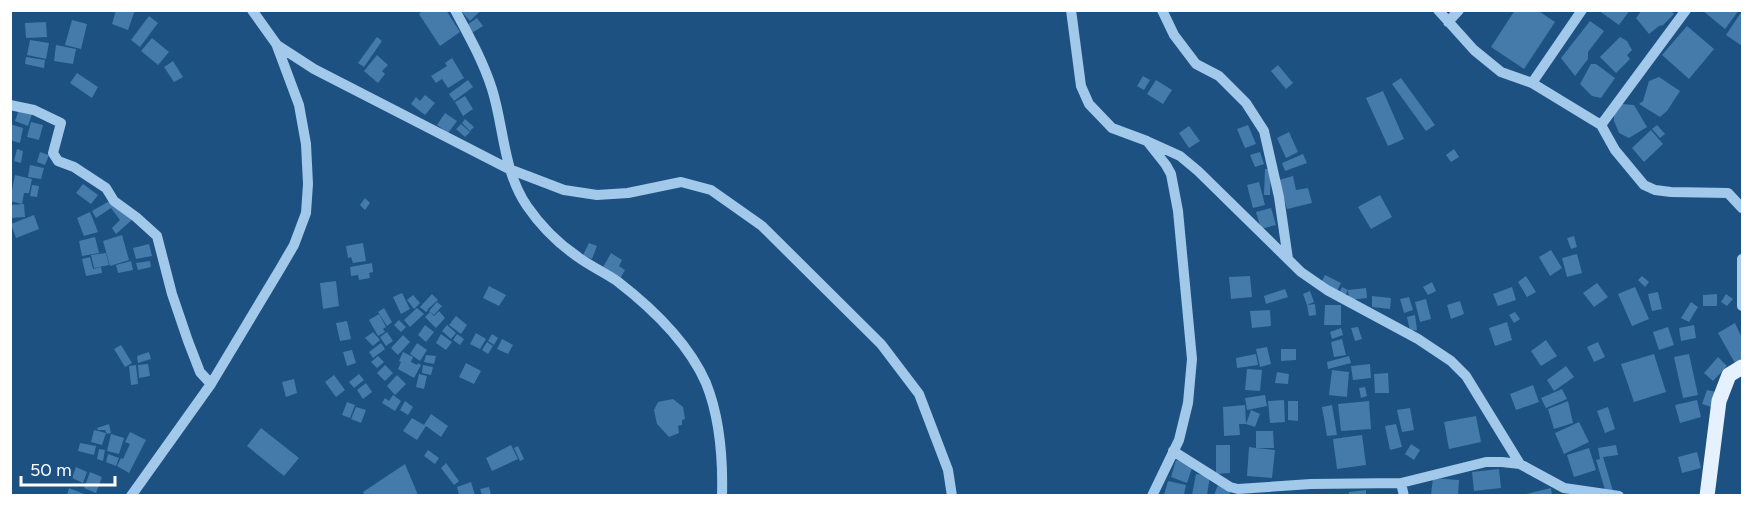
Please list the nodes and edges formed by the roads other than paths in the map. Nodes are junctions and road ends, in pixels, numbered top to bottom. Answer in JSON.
{"nodes":[{"id":1,"x":252,"y":10,"type":"edge"},
{"id":2,"x":455,"y":10,"type":"edge"},
{"id":3,"x":1071,"y":10,"type":"edge"},
{"id":4,"x":1162,"y":10,"type":"edge"},
{"id":5,"x":1438,"y":10,"type":"edge"},
{"id":6,"x":1459,"y":10,"type":"edge"},
{"id":7,"x":1582,"y":10,"type":"edge"},
{"id":8,"x":1686,"y":10,"type":"edge"},
{"id":9,"x":1448,"y":22,"type":"junction"},
{"id":10,"x":276,"y":45,"type":"junction"},
{"id":11,"x":1532,"y":83,"type":"junction"},
{"id":12,"x":10,"y":105,"type":"edge"},
{"id":13,"x":1601,"y":125,"type":"junction"},
{"id":14,"x":1147,"y":141,"type":"junction"},
{"id":15,"x":508,"y":169,"type":"junction"},
{"id":16,"x":1743,"y":208,"type":"edge"},
{"id":17,"x":1288,"y":259,"type":"junction"},
{"id":18,"x":1743,"y":259,"type":"edge"},
{"id":19,"x":1743,"y":306,"type":"edge"},
{"id":20,"x":1743,"y":367,"type":"edge"},
{"id":21,"x":211,"y":384,"type":"junction"},
{"id":22,"x":1173,"y":451,"type":"junction"},
{"id":23,"x":1520,"y":464,"type":"junction"},
{"id":24,"x":1401,"y":483,"type":"junction"},
{"id":25,"x":131,"y":495,"type":"edge"},
{"id":26,"x":722,"y":495,"type":"edge"},
{"id":27,"x":952,"y":495,"type":"edge"},
{"id":28,"x":1152,"y":495,"type":"edge"},
{"id":29,"x":1404,"y":495,"type":"edge"},
{"id":30,"x":1619,"y":495,"type":"edge"},
{"id":31,"x":1707,"y":495,"type":"edge"}],
"edges":[{"from":1,"to":10,"type":"street"},
{"from":2,"to":15,"type":"street"},
{"from":3,"to":14,"type":"street"},
{"from":4,"to":17,"type":"street"},
{"from":5,"to":9,"type":"street"},
{"from":6,"to":9,"type":"street"},
{"from":7,"to":11,"type":"street"},
{"from":8,"to":13,"type":"street"},
{"from":9,"to":11,"type":"street"},
{"from":10,"to":15,"type":"street"},
{"from":10,"to":21,"type":"street"},
{"from":11,"to":13,"type":"street"},
{"from":12,"to":21,"type":"street"},
{"from":13,"to":16,"type":"street"},
{"from":14,"to":17,"type":"street"},
{"from":14,"to":22,"type":"street"},
{"from":15,"to":26,"type":"street"},
{"from":15,"to":27,"type":"street"},
{"from":17,"to":23,"type":"street"},
{"from":18,"to":19,"type":"street"},
{"from":20,"to":31,"type":"main road"},
{"from":21,"to":25,"type":"street"},
{"from":22,"to":24,"type":"street"},
{"from":22,"to":28,"type":"street"},
{"from":23,"to":24,"type":"street"},
{"from":23,"to":30,"type":"street"},
{"from":24,"to":29,"type":"street"}]}
